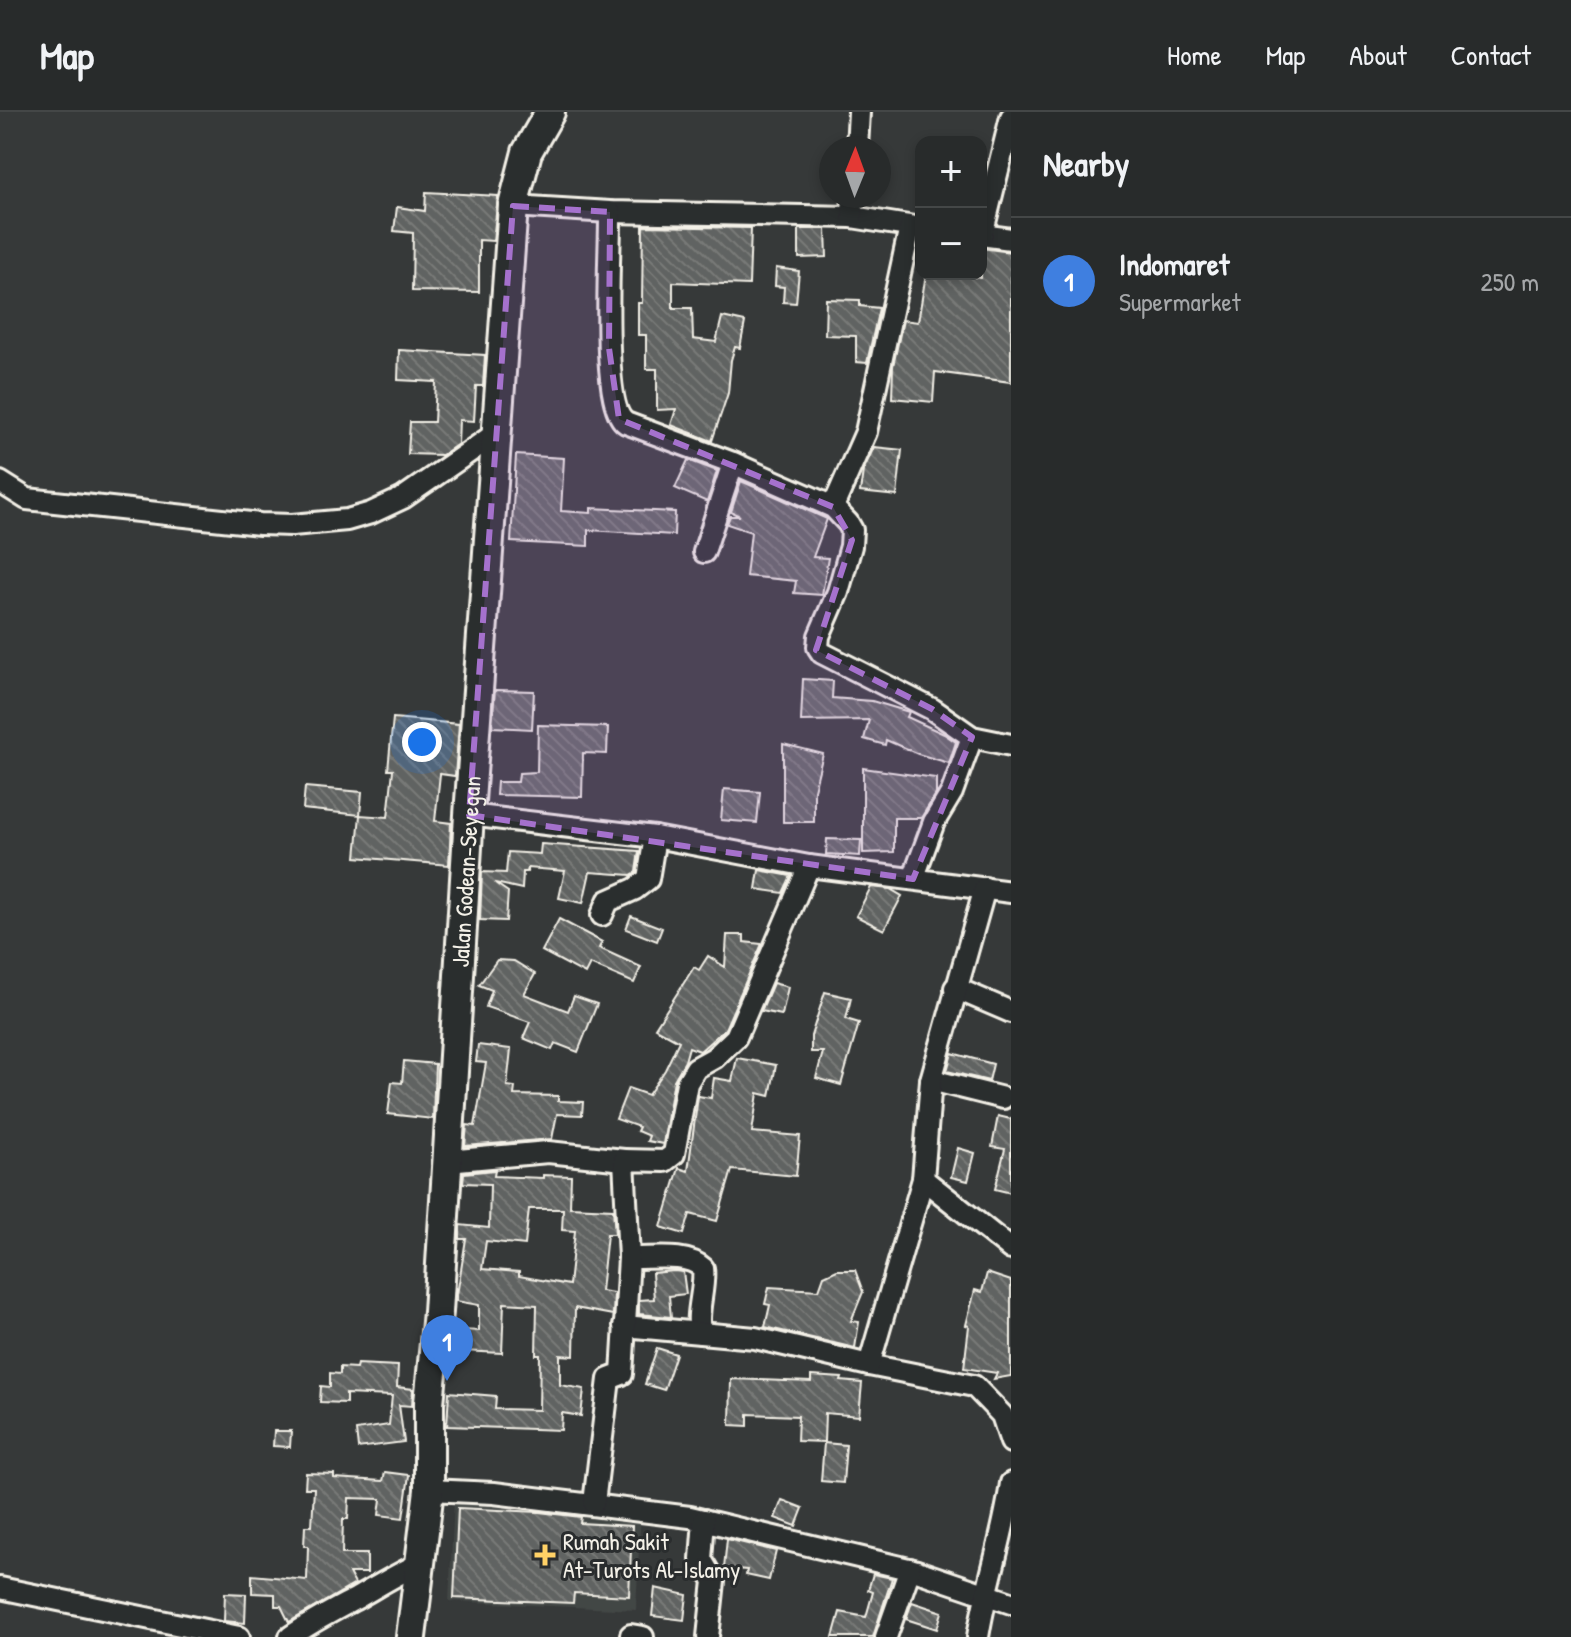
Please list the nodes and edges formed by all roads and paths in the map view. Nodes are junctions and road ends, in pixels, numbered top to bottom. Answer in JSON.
{"nodes":[{"id":1,"x":550,"y":112,"type":"edge"},
{"id":2,"x":859,"y":112,"type":"edge"},
{"id":3,"x":1011,"y":117,"type":"edge"},
{"id":4,"x":858,"y":136,"type":"edge"},
{"id":5,"x":513,"y":206,"type":"junction"},
{"id":6,"x":852,"y":208,"type":"edge"},
{"id":7,"x":610,"y":212,"type":"junction"},
{"id":8,"x":987,"y":215,"type":"edge"},
{"id":9,"x":852,"y":217,"type":"junction"},
{"id":10,"x":915,"y":227,"type":"edge"},
{"id":11,"x":987,"y":236,"type":"edge"},
{"id":12,"x":1011,"y":239,"type":"edge"},
{"id":13,"x":498,"y":432,"type":"junction"},
{"id":14,"x":733,"y":463,"type":"junction"},
{"id":15,"x":0,"y":482,"type":"edge"},
{"id":16,"x":833,"y":507,"type":"junction"},
{"id":17,"x":704,"y":552,"type":"dead end"},
{"id":18,"x":972,"y":737,"type":"junction"},
{"id":19,"x":1011,"y":745,"type":"edge"},
{"id":20,"x":469,"y":815,"type":"junction"},
{"id":21,"x":655,"y":837,"type":"junction"},
{"id":22,"x":809,"y":866,"type":"junction"},
{"id":23,"x":913,"y":879,"type":"junction"},
{"id":24,"x":985,"y":888,"type":"junction"},
{"id":25,"x":1011,"y":892,"type":"edge"},
{"id":26,"x":602,"y":915,"type":"dead end"},
{"id":27,"x":955,"y":988,"type":"junction"},
{"id":28,"x":1011,"y":1012,"type":"edge"},
{"id":29,"x":931,"y":1080,"type":"junction"},
{"id":30,"x":1003,"y":1098,"type":"dead end"},
{"id":31,"x":624,"y":1160,"type":"junction"},
{"id":32,"x":447,"y":1161,"type":"junction"},
{"id":33,"x":923,"y":1179,"type":"junction"},
{"id":34,"x":1011,"y":1249,"type":"edge"},
{"id":35,"x":629,"y":1258,"type":"junction"},
{"id":36,"x":624,"y":1326,"type":"junction"},
{"id":37,"x":701,"y":1333,"type":"junction"},
{"id":38,"x":869,"y":1365,"type":"junction"},
{"id":39,"x":1006,"y":1410,"type":"edge"},
{"id":40,"x":1011,"y":1442,"type":"edge"},
{"id":41,"x":1011,"y":1483,"type":"edge"},
{"id":42,"x":429,"y":1490,"type":"junction"},
{"id":43,"x":594,"y":1503,"type":"junction"},
{"id":44,"x":704,"y":1520,"type":"junction"},
{"id":45,"x":419,"y":1564,"type":"junction"},
{"id":46,"x":910,"y":1569,"type":"junction"},
{"id":47,"x":0,"y":1588,"type":"edge"},
{"id":48,"x":985,"y":1594,"type":"junction"},
{"id":49,"x":1011,"y":1603,"type":"edge"},
{"id":50,"x":239,"y":1637,"type":"edge"},
{"id":51,"x":290,"y":1637,"type":"edge"},
{"id":52,"x":411,"y":1637,"type":"edge"},
{"id":53,"x":708,"y":1637,"type":"edge"},
{"id":54,"x":886,"y":1637,"type":"edge"},
{"id":55,"x":978,"y":1637,"type":"edge"}],
"edges":[{"from":1,"to":5,"type":"main road","name":"Jalan Godean-Seyegan"},
{"from":2,"to":4,"type":"street"},
{"from":3,"to":8,"type":"street"},
{"from":5,"to":7,"type":"street"},
{"from":5,"to":13,"type":"main road","name":"Jalan Godean-Seyegan"},
{"from":6,"to":9,"type":"street"},
{"from":7,"to":9,"type":"street"},
{"from":7,"to":14,"type":"street"},
{"from":9,"to":10,"type":"street"},
{"from":10,"to":16,"type":"street"},
{"from":11,"to":12,"type":"street"},
{"from":13,"to":15,"type":"street"},
{"from":13,"to":20,"type":"main road","name":"Jalan Godean-Seyegan"},
{"from":14,"to":16,"type":"street"},
{"from":14,"to":17,"type":"street"},
{"from":16,"to":18,"type":"street"},
{"from":18,"to":19,"type":"street"},
{"from":18,"to":23,"type":"street"},
{"from":20,"to":21,"type":"street"},
{"from":20,"to":32,"type":"main road","name":"Jalan Godean-Seyegan"},
{"from":21,"to":22,"type":"street"},
{"from":21,"to":26,"type":"street"},
{"from":22,"to":23,"type":"street"},
{"from":22,"to":31,"type":"street"},
{"from":23,"to":24,"type":"street"},
{"from":24,"to":25,"type":"street"},
{"from":24,"to":27,"type":"street"},
{"from":27,"to":28,"type":"street"},
{"from":27,"to":29,"type":"street"},
{"from":29,"to":30,"type":"street"},
{"from":29,"to":33,"type":"street"},
{"from":31,"to":32,"type":"street"},
{"from":31,"to":35,"type":"street"},
{"from":32,"to":42,"type":"main road","name":"Jalan Godean-Seyegan"},
{"from":33,"to":34,"type":"street"},
{"from":33,"to":38,"type":"street"},
{"from":35,"to":36,"type":"street"},
{"from":35,"to":37,"type":"street"},
{"from":36,"to":37,"type":"street"},
{"from":36,"to":43,"type":"street"},
{"from":37,"to":38,"type":"street"},
{"from":38,"to":39,"type":"street"},
{"from":39,"to":40,"type":"street"},
{"from":41,"to":48,"type":"street"},
{"from":42,"to":43,"type":"street"},
{"from":42,"to":45,"type":"main road","name":"Jalan Godean-Seyegan"},
{"from":43,"to":44,"type":"street"},
{"from":44,"to":46,"type":"street"},
{"from":44,"to":53,"type":"street"},
{"from":45,"to":51,"type":"street"},
{"from":45,"to":52,"type":"main road","name":"Jalan Godean-Seyegan"},
{"from":46,"to":48,"type":"street"},
{"from":46,"to":54,"type":"street"},
{"from":47,"to":50,"type":"street"},
{"from":48,"to":49,"type":"street"},
{"from":48,"to":55,"type":"street"}]}
